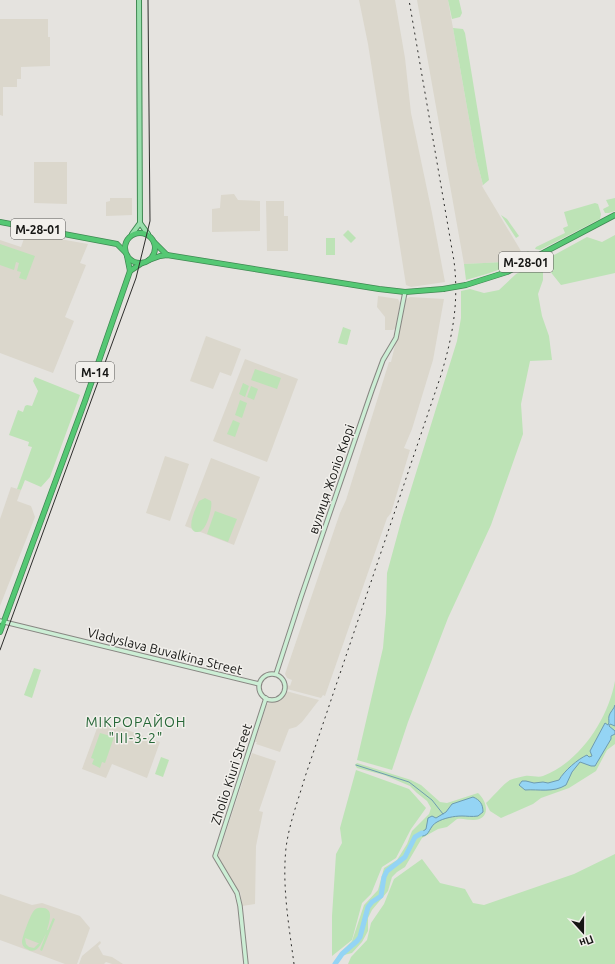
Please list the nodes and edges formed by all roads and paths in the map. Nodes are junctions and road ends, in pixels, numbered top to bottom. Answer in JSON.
{"nodes":[{"id":1,"x":139,"y":0,"type":"edge"},
{"id":2,"x":615,"y":215,"type":"edge"},
{"id":3,"x":0,"y":222,"type":"edge"},
{"id":4,"x":140,"y":223,"type":"junction"},
{"id":5,"x":148,"y":234,"type":"junction"},
{"id":6,"x":130,"y":236,"type":"junction"},
{"id":7,"x":155,"y":242,"type":"junction"},
{"id":8,"x":116,"y":244,"type":"junction"},
{"id":9,"x":126,"y":254,"type":"junction"},
{"id":10,"x":167,"y":255,"type":"junction"},
{"id":11,"x":147,"y":262,"type":"junction"},
{"id":12,"x":130,"y":271,"type":"junction"},
{"id":13,"x":405,"y":292,"type":"junction"},
{"id":14,"x":2,"y":621,"type":"edge"},
{"id":15,"x":0,"y":632,"type":"edge"},
{"id":16,"x":276,"y":674,"type":"junction"},
{"id":17,"x":260,"y":684,"type":"junction"},
{"id":18,"x":266,"y":698,"type":"junction"},
{"id":19,"x":246,"y":964,"type":"edge"}],
"edges":[{"from":1,"to":4,"type":"main road"},
{"from":2,"to":13,"type":"highway","number":"М-28-01","bridge":true},
{"from":3,"to":8,"type":"highway","number":"М-28-01"},
{"from":4,"to":5,"type":"main road"},
{"from":4,"to":6,"type":"main road"},
{"from":5,"to":6,"type":"highway"},
{"from":5,"to":7,"type":"highway"},
{"from":6,"to":8,"type":"highway"},
{"from":6,"to":9,"type":"highway"},
{"from":7,"to":10,"type":"highway"},
{"from":7,"to":11,"type":"highway"},
{"from":8,"to":9,"type":"highway"},
{"from":9,"to":11,"type":"highway"},
{"from":9,"to":12,"type":"highway"},
{"from":10,"to":11,"type":"highway","number":"М-28-01"},
{"from":10,"to":13,"type":"highway","number":"М-28-01"},
{"from":11,"to":12,"type":"highway"},
{"from":12,"to":14,"type":"highway","number":"М-14"},
{"from":13,"to":16,"type":"street","name":"вулиця Жоліо Кюрі"},
{"from":14,"to":15,"type":"highway","number":"М-14"},
{"from":14,"to":17,"type":"street"},
{"from":16,"to":17,"type":"street"},
{"from":16,"to":18,"type":"street"},
{"from":17,"to":18,"type":"street"},
{"from":18,"to":19,"type":"street","name":"Zholio Kiuri Street"}]}
